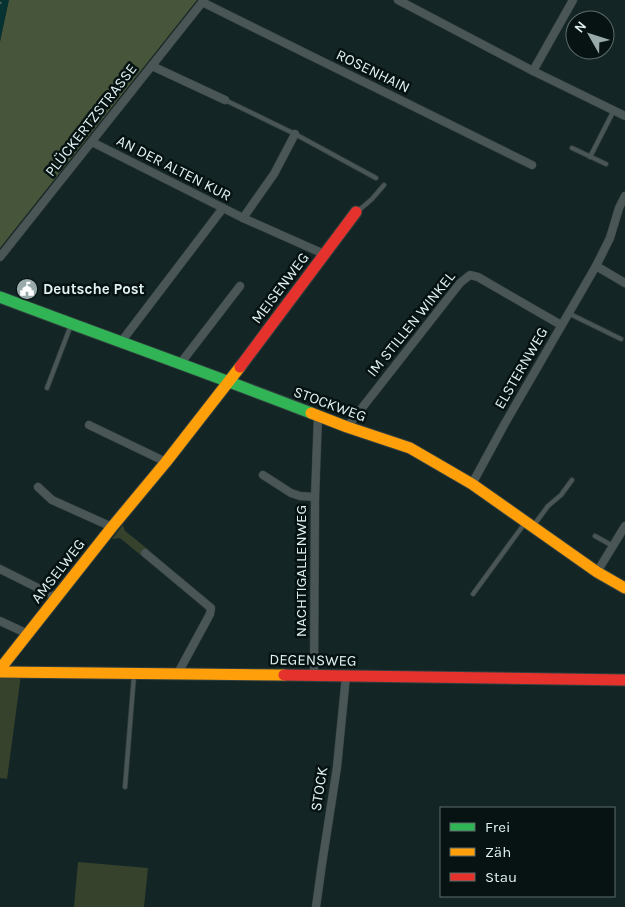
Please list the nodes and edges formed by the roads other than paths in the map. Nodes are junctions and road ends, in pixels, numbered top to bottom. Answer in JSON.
{"nodes":[{"id":1,"x":398,"y":0,"type":"edge"},
{"id":2,"x":573,"y":0,"type":"edge"},
{"id":3,"x":203,"y":1,"type":"edge"},
{"id":4,"x":152,"y":66,"type":"junction"},
{"id":5,"x":533,"y":71,"type":"junction"},
{"id":6,"x":225,"y":100,"type":"joint"},
{"id":7,"x":614,"y":110,"type":"junction"},
{"id":8,"x":625,"y":116,"type":"edge"},
{"id":9,"x":295,"y":134,"type":"junction"},
{"id":10,"x":92,"y":142,"type":"junction"},
{"id":11,"x":572,"y":148,"type":"dead end"},
{"id":12,"x":590,"y":156,"type":"junction"},
{"id":13,"x":606,"y":164,"type":"dead end"},
{"id":14,"x":532,"y":165,"type":"dead end"},
{"id":15,"x":376,"y":178,"type":"dead end"},
{"id":16,"x":384,"y":186,"type":"dead end"},
{"id":17,"x":625,"y":196,"type":"edge"},
{"id":18,"x":223,"y":208,"type":"junction"},
{"id":19,"x":356,"y":212,"type":"joint"},
{"id":20,"x":243,"y":218,"type":"junction"},
{"id":21,"x":324,"y":254,"type":"junction"},
{"id":22,"x":0,"y":257,"type":"edge"},
{"id":23,"x":596,"y":266,"type":"junction"},
{"id":24,"x":625,"y":283,"type":"edge"},
{"id":25,"x":240,"y":286,"type":"dead end"},
{"id":26,"x":0,"y":297,"type":"edge"},
{"id":27,"x":568,"y":313,"type":"junction"},
{"id":28,"x":71,"y":324,"type":"junction"},
{"id":29,"x":561,"y":325,"type":"junction"},
{"id":30,"x":621,"y":339,"type":"dead end"},
{"id":31,"x":120,"y":342,"type":"junction"},
{"id":32,"x":180,"y":364,"type":"junction"},
{"id":33,"x":229,"y":382,"type":"junction"},
{"id":34,"x":47,"y":388,"type":"dead end"},
{"id":35,"x":318,"y":416,"type":"junction"},
{"id":36,"x":89,"y":425,"type":"dead end"},
{"id":37,"x":347,"y":427,"type":"junction"},
{"id":38,"x":166,"y":462,"type":"junction"},
{"id":39,"x":263,"y":475,"type":"dead end"},
{"id":40,"x":572,"y":480,"type":"dead end"},
{"id":41,"x":472,"y":484,"type":"junction"},
{"id":42,"x":38,"y":487,"type":"dead end"},
{"id":43,"x":316,"y":497,"type":"junction"},
{"id":44,"x":529,"y":524,"type":"junction"},
{"id":45,"x":625,"y":526,"type":"edge"},
{"id":46,"x":112,"y":527,"type":"junction"},
{"id":47,"x":595,"y":536,"type":"dead end"},
{"id":48,"x":613,"y":546,"type":"junction"},
{"id":49,"x":145,"y":553,"type":"dead end"},
{"id":50,"x":0,"y":569,"type":"edge"},
{"id":51,"x":597,"y":572,"type":"junction"},
{"id":52,"x":625,"y":588,"type":"edge"},
{"id":53,"x":473,"y":594,"type":"dead end"},
{"id":54,"x":56,"y":597,"type":"junction"},
{"id":55,"x":0,"y":621,"type":"edge"},
{"id":56,"x":28,"y":634,"type":"junction"},
{"id":57,"x":0,"y":670,"type":"edge"},
{"id":58,"x":134,"y":673,"type":"junction"},
{"id":59,"x":178,"y":673,"type":"junction"},
{"id":60,"x":314,"y":675,"type":"junction"},
{"id":61,"x":346,"y":676,"type":"junction"},
{"id":62,"x":625,"y":680,"type":"edge"},
{"id":63,"x":125,"y":787,"type":"dead end"},
{"id":64,"x":316,"y":907,"type":"edge"}],
"edges":[{"from":1,"to":5,"type":"street"},
{"from":2,"to":5,"type":"street"},
{"from":3,"to":4,"type":"street","name":"PLÜCKERTZSTRASSE"},
{"from":3,"to":14,"type":"street","name":"ROSENHAIN"},
{"from":4,"to":6,"type":"street"},
{"from":4,"to":10,"type":"street","name":"PLÜCKERTZSTRASSE"},
{"from":5,"to":7,"type":"street"},
{"from":6,"to":9,"type":"lane"},
{"from":7,"to":8,"type":"street"},
{"from":7,"to":12,"type":"lane"},
{"from":9,"to":15,"type":"lane"},
{"from":9,"to":20,"type":"street","name":"AN DER ALTEN KUR"},
{"from":10,"to":18,"type":"street","name":"AN DER ALTEN KUR"},
{"from":10,"to":22,"type":"street","name":"PLÜCKERTZSTRASSE"},
{"from":11,"to":12,"type":"lane"},
{"from":12,"to":13,"type":"lane"},
{"from":16,"to":19,"type":"lane"},
{"from":17,"to":23,"type":"street","name":"ELSTERNWEG"},
{"from":18,"to":20,"type":"street","name":"AN DER ALTEN KUR"},
{"from":18,"to":31,"type":"street"},
{"from":19,"to":21,"type":"street","name":"MEISENWEG"},
{"from":20,"to":21,"type":"street","name":"AN DER ALTEN KUR"},
{"from":21,"to":33,"type":"street","name":"MEISENWEG"},
{"from":23,"to":24,"type":"street"},
{"from":23,"to":27,"type":"street","name":"ELSTERNWEG"},
{"from":25,"to":32,"type":"street"},
{"from":26,"to":28,"type":"street","name":"STOCKWEG"},
{"from":27,"to":29,"type":"street","name":"ELSTERNWEG"},
{"from":27,"to":30,"type":"lane"},
{"from":28,"to":31,"type":"street","name":"STOCKWEG"},
{"from":28,"to":34,"type":"lane"},
{"from":29,"to":37,"type":"street","name":"IM STILLEN WINKEL"},
{"from":29,"to":41,"type":"street","name":"ELSTERNWEG"},
{"from":31,"to":32,"type":"street","name":"STOCKWEG"},
{"from":32,"to":33,"type":"street","name":"STOCKWEG"},
{"from":33,"to":35,"type":"street","name":"STOCKWEG"},
{"from":33,"to":38,"type":"street","name":"AMSELWEG"},
{"from":35,"to":37,"type":"street","name":"STOCKWEG"},
{"from":35,"to":43,"type":"street","name":"NACHTIGALLENWEG"},
{"from":36,"to":38,"type":"street"},
{"from":37,"to":41,"type":"street","name":"STOCKWEG"},
{"from":38,"to":46,"type":"street","name":"AMSELWEG"},
{"from":39,"to":43,"type":"street","name":"NACHTIGALLENWEG"},
{"from":40,"to":44,"type":"lane"},
{"from":41,"to":44,"type":"street","name":"STOCKWEG"},
{"from":42,"to":46,"type":"street"},
{"from":43,"to":60,"type":"street","name":"NACHTIGALLENWEG"},
{"from":44,"to":51,"type":"street","name":"STOCKWEG"},
{"from":44,"to":53,"type":"lane"},
{"from":45,"to":48,"type":"street"},
{"from":46,"to":54,"type":"street","name":"AMSELWEG"},
{"from":47,"to":48,"type":"lane"},
{"from":48,"to":51,"type":"street"},
{"from":49,"to":59,"type":"street"},
{"from":50,"to":54,"type":"street"},
{"from":51,"to":52,"type":"street","name":"STOCKWEG"},
{"from":54,"to":56,"type":"street","name":"AMSELWEG"},
{"from":55,"to":56,"type":"street"},
{"from":56,"to":57,"type":"street","name":"AMSELWEG"},
{"from":57,"to":58,"type":"street","name":"DEGENSWEG"},
{"from":58,"to":59,"type":"street","name":"DEGENSWEG"},
{"from":58,"to":63,"type":"lane"},
{"from":59,"to":60,"type":"street","name":"DEGENSWEG"},
{"from":60,"to":61,"type":"street","name":"DEGENSWEG"},
{"from":61,"to":62,"type":"street","name":"DEGENSWEG"},
{"from":61,"to":64,"type":"street","name":"STOCK"}]}
